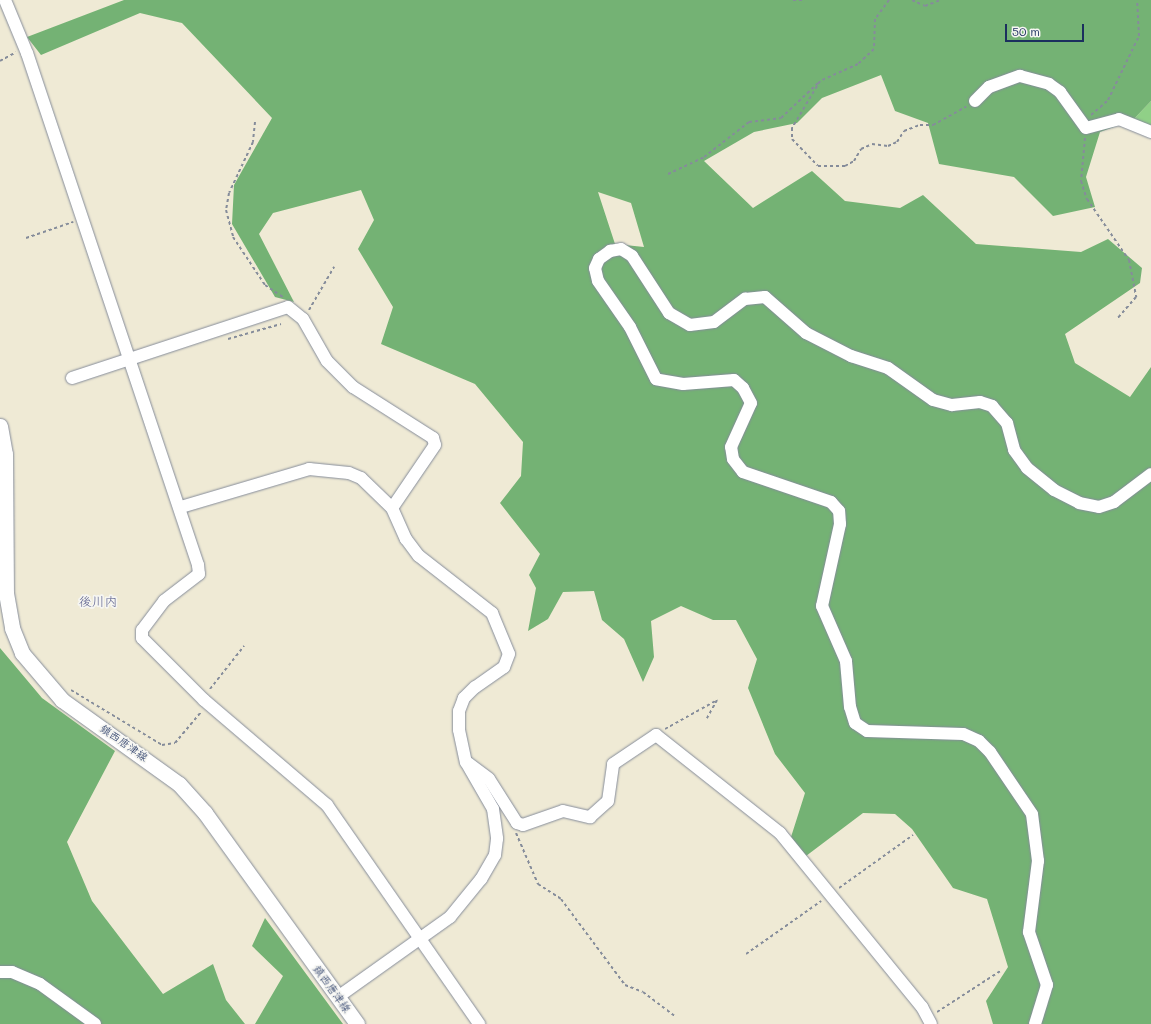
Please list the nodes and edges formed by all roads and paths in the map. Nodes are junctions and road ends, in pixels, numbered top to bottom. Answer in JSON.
{"nodes":[{"id":1,"x":5,"y":0,"type":"edge"},
{"id":2,"x":793,"y":0,"type":"edge"},
{"id":3,"x":803,"y":0,"type":"edge"},
{"id":4,"x":889,"y":0,"type":"edge"},
{"id":5,"x":912,"y":0,"type":"edge"},
{"id":6,"x":941,"y":0,"type":"edge"},
{"id":7,"x":1137,"y":0,"type":"edge"},
{"id":8,"x":19,"y":40,"type":"junction"},
{"id":9,"x":0,"y":61,"type":"edge"},
{"id":10,"x":820,"y":81,"type":"junction"},
{"id":11,"x":975,"y":101,"type":"joint"},
{"id":12,"x":255,"y":122,"type":"dead end"},
{"id":13,"x":1086,"y":128,"type":"junction"},
{"id":14,"x":1151,"y":132,"type":"edge"},
{"id":15,"x":668,"y":174,"type":"dead end"},
{"id":16,"x":82,"y":220,"type":"junction"},
{"id":17,"x":26,"y":238,"type":"dead end"},
{"id":18,"x":334,"y":267,"type":"dead end"},
{"id":19,"x":288,"y":307,"type":"junction"},
{"id":20,"x":1117,"y":319,"type":"dead end"},
{"id":21,"x":303,"y":320,"type":"junction"},
{"id":22,"x":130,"y":361,"type":"junction"},
{"id":23,"x":72,"y":378,"type":"dead end"},
{"id":24,"x":0,"y":426,"type":"edge"},
{"id":25,"x":1151,"y":474,"type":"edge"},
{"id":26,"x":181,"y":507,"type":"junction"},
{"id":27,"x":392,"y":508,"type":"junction"},
{"id":28,"x":244,"y":646,"type":"dead end"},
{"id":29,"x":66,"y":686,"type":"dead end"},
{"id":30,"x":204,"y":700,"type":"junction"},
{"id":31,"x":707,"y":718,"type":"dead end"},
{"id":32,"x":656,"y":735,"type":"junction"},
{"id":33,"x":466,"y":762,"type":"junction"},
{"id":34,"x":518,"y":823,"type":"junction"},
{"id":35,"x":913,"y":835,"type":"dead end"},
{"id":36,"x":831,"y":894,"type":"junction"},
{"id":37,"x":421,"y":941,"type":"junction"},
{"id":38,"x":746,"y":954,"type":"dead end"},
{"id":39,"x":1002,"y":970,"type":"dead end"},
{"id":40,"x":0,"y":972,"type":"edge"},
{"id":41,"x":338,"y":997,"type":"junction"},
{"id":42,"x":676,"y":1017,"type":"dead end"},
{"id":43,"x":930,"y":1021,"type":"edge"},
{"id":44,"x":95,"y":1024,"type":"edge"},
{"id":45,"x":357,"y":1024,"type":"edge"},
{"id":46,"x":479,"y":1024,"type":"edge"},
{"id":47,"x":1035,"y":1024,"type":"edge"}],
"edges":[{"from":1,"to":8,"type":"street"},
{"from":2,"to":3,"type":"path"},
{"from":4,"to":10,"type":"path"},
{"from":5,"to":6,"type":"path"},
{"from":7,"to":13,"type":"path"},
{"from":8,"to":9,"type":"path"},
{"from":8,"to":16,"type":"street"},
{"from":10,"to":11,"type":"path"},
{"from":10,"to":15,"type":"path"},
{"from":11,"to":13,"type":"street"},
{"from":12,"to":19,"type":"path"},
{"from":13,"to":14,"type":"street"},
{"from":13,"to":20,"type":"path"},
{"from":16,"to":17,"type":"path"},
{"from":16,"to":22,"type":"street"},
{"from":18,"to":21,"type":"path"},
{"from":19,"to":21,"type":"street"},
{"from":19,"to":22,"type":"street"},
{"from":21,"to":27,"type":"street"},
{"from":22,"to":23,"type":"street"},
{"from":22,"to":26,"type":"street"},
{"from":24,"to":41,"type":"main road","name":"鎮西唐津線"},
{"from":25,"to":47,"type":"street"},
{"from":26,"to":27,"type":"street"},
{"from":26,"to":30,"type":"street"},
{"from":27,"to":33,"type":"street"},
{"from":28,"to":30,"type":"path"},
{"from":29,"to":30,"type":"path"},
{"from":30,"to":37,"type":"street"},
{"from":31,"to":32,"type":"path"},
{"from":32,"to":34,"type":"street"},
{"from":32,"to":36,"type":"street"},
{"from":33,"to":34,"type":"street"},
{"from":33,"to":37,"type":"street"},
{"from":34,"to":42,"type":"path"},
{"from":35,"to":36,"type":"path"},
{"from":36,"to":38,"type":"path"},
{"from":36,"to":43,"type":"street"},
{"from":37,"to":41,"type":"street"},
{"from":37,"to":46,"type":"street"},
{"from":39,"to":43,"type":"path"},
{"from":40,"to":44,"type":"street"},
{"from":41,"to":45,"type":"main road","name":"鎮西唐津線"}]}
